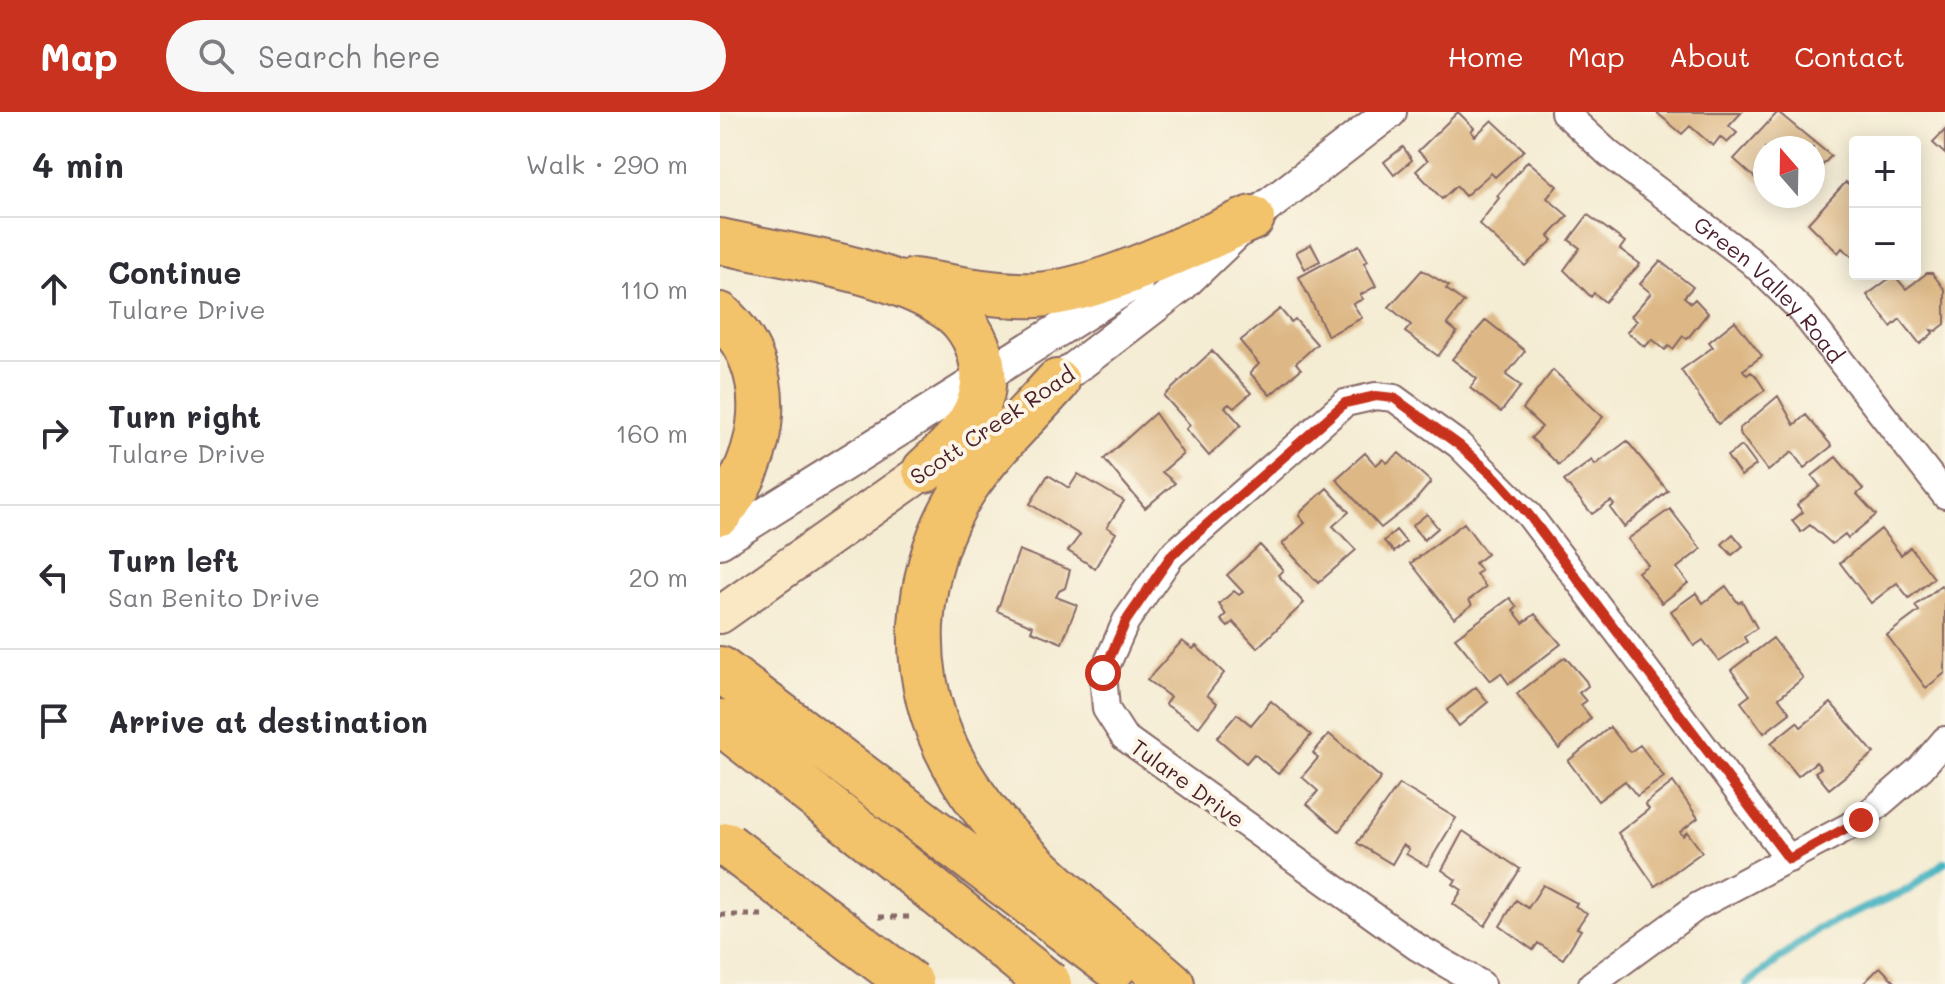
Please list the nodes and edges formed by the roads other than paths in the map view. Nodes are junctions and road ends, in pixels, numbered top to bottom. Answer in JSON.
{"nodes":[{"id":1,"x":1390,"y":112,"type":"edge"},
{"id":2,"x":1564,"y":112,"type":"edge"},
{"id":3,"x":1252,"y":218,"type":"junction"},
{"id":4,"x":720,"y":241,"type":"edge"},
{"id":5,"x":856,"y":272,"type":"junction"},
{"id":6,"x":720,"y":315,"type":"edge"},
{"id":7,"x":985,"y":376,"type":"junction"},
{"id":8,"x":1057,"y":382,"type":"junction"},
{"id":9,"x":925,"y":470,"type":"junction"},
{"id":10,"x":1945,"y":495,"type":"edge"},
{"id":11,"x":720,"y":513,"type":"edge"},
{"id":12,"x":720,"y":542,"type":"edge"},
{"id":13,"x":720,"y":615,"type":"edge"},
{"id":14,"x":723,"y":672,"type":"edge"},
{"id":15,"x":720,"y":722,"type":"edge"},
{"id":16,"x":1945,"y":740,"type":"edge"},
{"id":17,"x":722,"y":853,"type":"edge"},
{"id":18,"x":1789,"y":859,"type":"junction"},
{"id":19,"x":868,"y":984,"type":"edge"},
{"id":20,"x":911,"y":984,"type":"edge"},
{"id":21,"x":1049,"y":984,"type":"edge"},
{"id":22,"x":1137,"y":984,"type":"edge"},
{"id":23,"x":1172,"y":984,"type":"edge"},
{"id":24,"x":1481,"y":984,"type":"edge"},
{"id":25,"x":1592,"y":984,"type":"edge"}],
"edges":[{"from":1,"to":3,"type":"street","name":"Scott Creek Road"},
{"from":2,"to":10,"type":"street","name":"Green Valley Road"},
{"from":3,"to":5,"type":"highway"},
{"from":3,"to":7,"type":"street","name":"Scott Creek Road"},
{"from":3,"to":8,"type":"street","name":"Scott Creek Road"},
{"from":4,"to":5,"type":"highway"},
{"from":5,"to":7,"type":"highway"},
{"from":6,"to":11,"type":"highway"},
{"from":7,"to":9,"type":"highway"},
{"from":7,"to":12,"type":"street","name":"Scott Creek Road"},
{"from":8,"to":9,"type":"street","name":"Scott Creek Road"},
{"from":8,"to":23,"type":"highway"},
{"from":9,"to":13,"type":"main road","name":"Scott Creek Road"},
{"from":14,"to":22,"type":"highway"},
{"from":15,"to":21,"type":"highway","bridge":true},
{"from":16,"to":18,"type":"street"},
{"from":17,"to":19,"type":"highway"},
{"from":17,"to":20,"type":"highway","bridge":true},
{"from":18,"to":24,"type":"street","name":"Tulare Drive"},
{"from":18,"to":25,"type":"street"}]}
